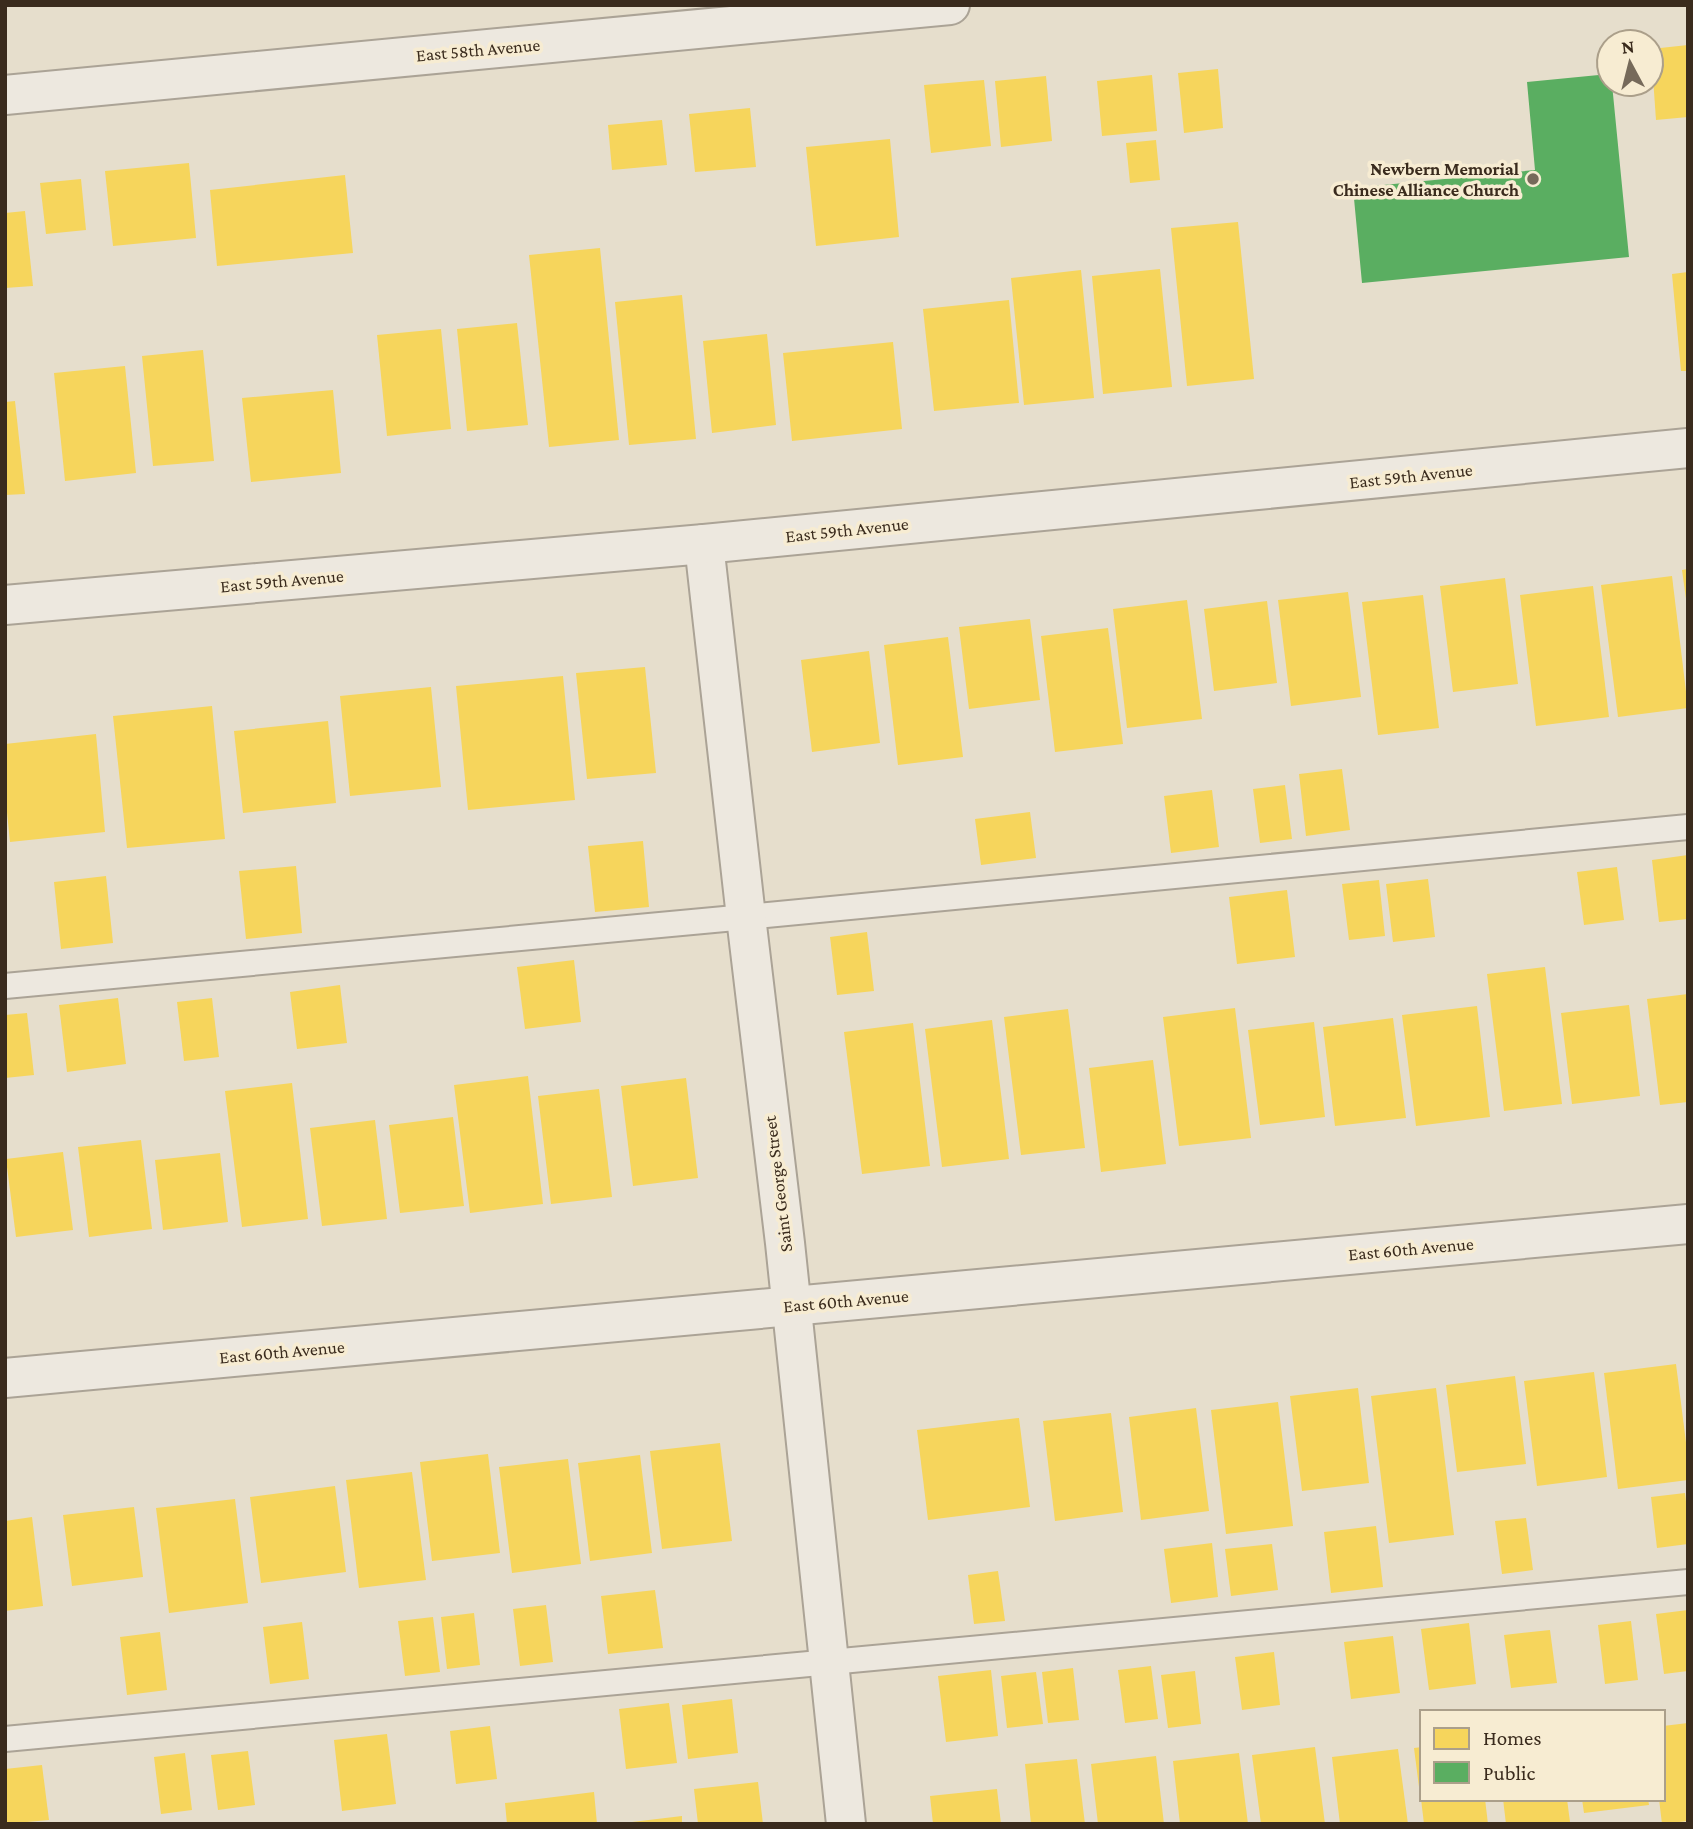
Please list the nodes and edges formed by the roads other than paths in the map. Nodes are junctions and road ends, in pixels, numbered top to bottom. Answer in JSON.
{"nodes":[{"id":1,"x":950,"y":5,"type":"edge"},
{"id":2,"x":5,"y":95,"type":"edge"},
{"id":3,"x":1688,"y":449,"type":"edge"},
{"id":4,"x":704,"y":544,"type":"junction"},
{"id":5,"x":5,"y":605,"type":"edge"},
{"id":6,"x":1688,"y":827,"type":"edge"},
{"id":7,"x":746,"y":917,"type":"junction"},
{"id":8,"x":5,"y":986,"type":"edge"},
{"id":9,"x":1688,"y":1224,"type":"edge"},
{"id":10,"x":791,"y":1306,"type":"junction"},
{"id":11,"x":5,"y":1378,"type":"edge"},
{"id":12,"x":1688,"y":1583,"type":"edge"},
{"id":13,"x":830,"y":1663,"type":"junction"},
{"id":14,"x":5,"y":1739,"type":"edge"},
{"id":15,"x":846,"y":1824,"type":"edge"}],
"edges":[{"from":1,"to":2,"type":"street","name":"East 58th Avenue"},
{"from":3,"to":4,"type":"street","name":"East 59th Avenue"},
{"from":4,"to":5,"type":"street","name":"East 59th Avenue"},
{"from":4,"to":7,"type":"street","name":"Saint George Street"},
{"from":6,"to":7,"type":"lane"},
{"from":7,"to":8,"type":"lane"},
{"from":7,"to":10,"type":"street","name":"Saint George Street"},
{"from":9,"to":10,"type":"street","name":"East 60th Avenue"},
{"from":10,"to":11,"type":"street","name":"East 60th Avenue"},
{"from":10,"to":13,"type":"street","name":"Saint George Street"},
{"from":12,"to":13,"type":"lane"},
{"from":13,"to":14,"type":"lane"},
{"from":13,"to":15,"type":"street","name":"Saint George Street"}]}
